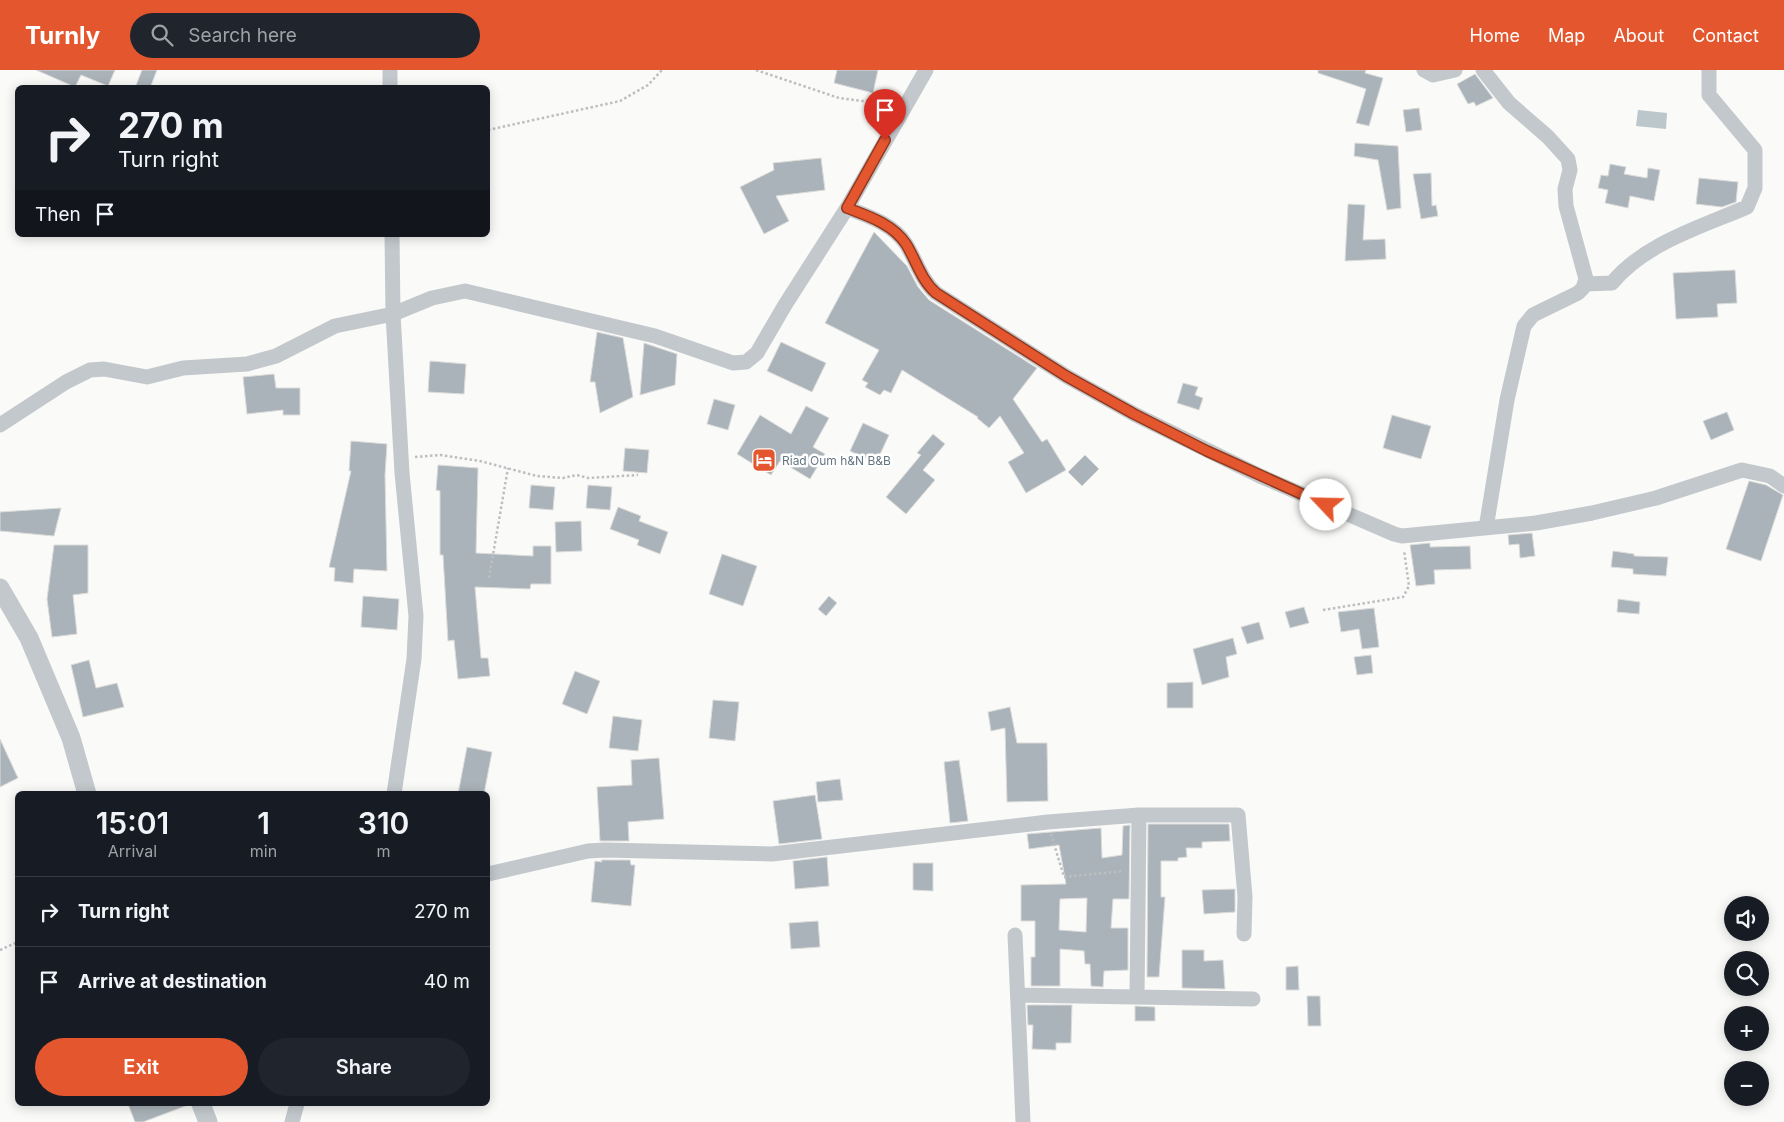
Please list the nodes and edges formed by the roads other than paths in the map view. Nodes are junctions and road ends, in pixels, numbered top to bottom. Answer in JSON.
{"nodes":[{"id":1,"x":390,"y":70,"type":"edge"},
{"id":2,"x":926,"y":70,"type":"edge"},
{"id":3,"x":1424,"y":70,"type":"edge"},
{"id":4,"x":1455,"y":70,"type":"edge"},
{"id":5,"x":1483,"y":70,"type":"edge"},
{"id":6,"x":1709,"y":70,"type":"edge"},
{"id":7,"x":390,"y":85,"type":"edge"},
{"id":8,"x":847,"y":208,"type":"junction"},
{"id":9,"x":392,"y":237,"type":"edge"},
{"id":10,"x":1586,"y":284,"type":"junction"},
{"id":11,"x":393,"y":314,"type":"junction"},
{"id":12,"x":0,"y":425,"type":"edge"},
{"id":13,"x":1784,"y":486,"type":"edge"},
{"id":14,"x":1486,"y":528,"type":"junction"},
{"id":15,"x":0,"y":588,"type":"edge"},
{"id":16,"x":86,"y":791,"type":"edge"},
{"id":17,"x":394,"y":791,"type":"edge"},
{"id":18,"x":1139,"y":815,"type":"junction"},
{"id":19,"x":490,"y":874,"type":"edge"},
{"id":20,"x":1244,"y":934,"type":"dead end"},
{"id":21,"x":1016,"y":936,"type":"dead end"},
{"id":22,"x":1018,"y":995,"type":"junction"},
{"id":23,"x":1137,"y":997,"type":"junction"},
{"id":24,"x":1253,"y":999,"type":"dead end"},
{"id":25,"x":202,"y":1106,"type":"edge"},
{"id":26,"x":296,"y":1106,"type":"edge"},
{"id":27,"x":208,"y":1122,"type":"edge"},
{"id":28,"x":292,"y":1122,"type":"edge"},
{"id":29,"x":1023,"y":1122,"type":"edge"}],
"edges":[{"from":1,"to":7,"type":"street"},
{"from":2,"to":8,"type":"street"},
{"from":3,"to":4,"type":"street"},
{"from":5,"to":10,"type":"street"},
{"from":6,"to":10,"type":"street"},
{"from":8,"to":11,"type":"street"},
{"from":8,"to":14,"type":"street"},
{"from":9,"to":11,"type":"street"},
{"from":10,"to":14,"type":"street"},
{"from":11,"to":12,"type":"street"},
{"from":11,"to":17,"type":"street"},
{"from":13,"to":14,"type":"street"},
{"from":15,"to":16,"type":"street"},
{"from":18,"to":19,"type":"street"},
{"from":18,"to":20,"type":"street"},
{"from":18,"to":23,"type":"street"},
{"from":21,"to":22,"type":"street"},
{"from":22,"to":23,"type":"street"},
{"from":22,"to":29,"type":"street"},
{"from":23,"to":24,"type":"street"},
{"from":25,"to":27,"type":"street"},
{"from":26,"to":28,"type":"street"}]}
